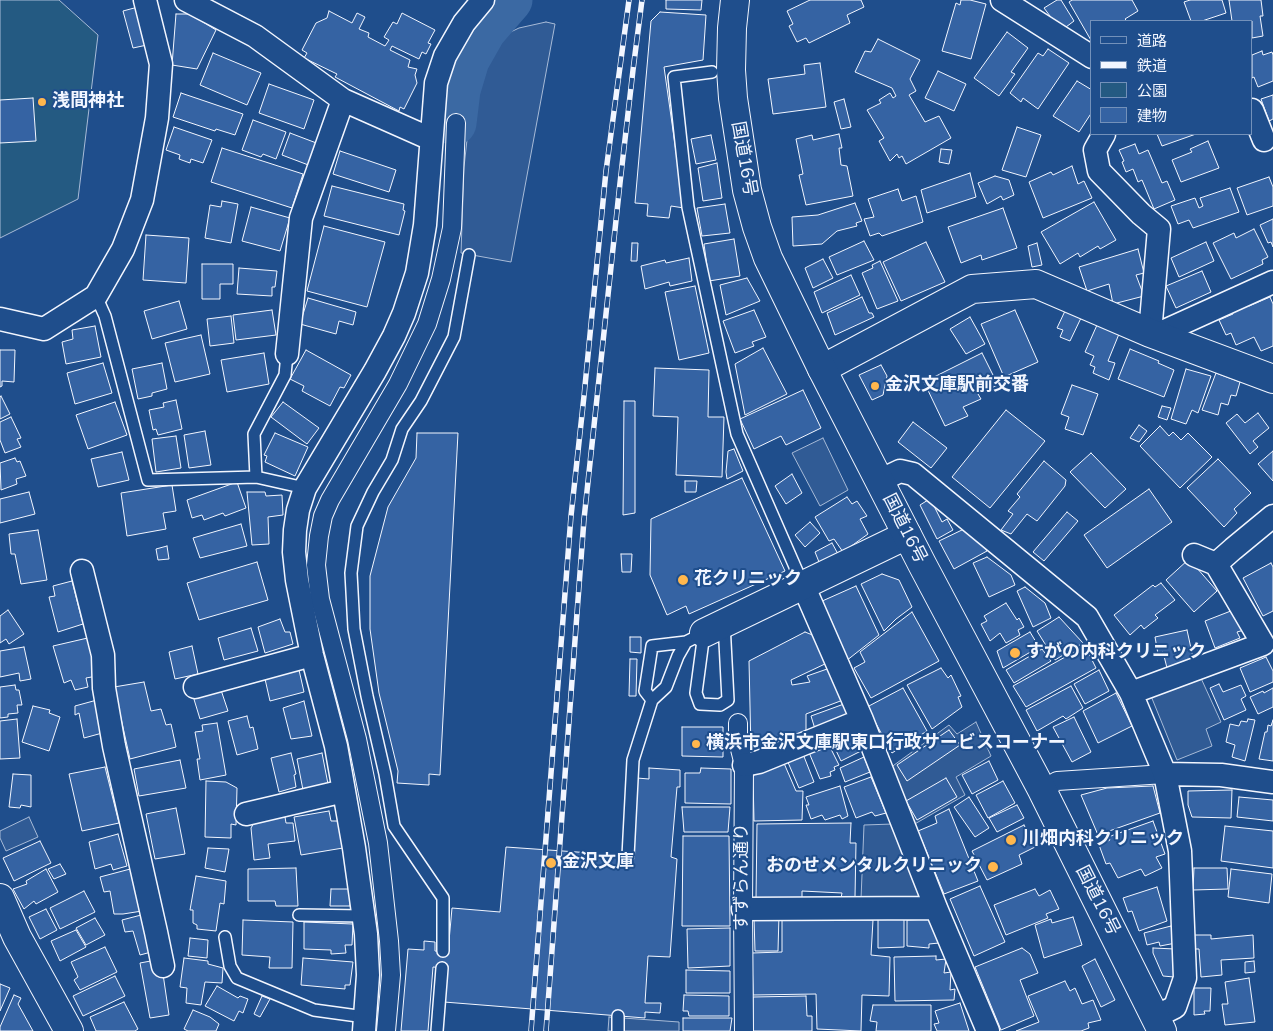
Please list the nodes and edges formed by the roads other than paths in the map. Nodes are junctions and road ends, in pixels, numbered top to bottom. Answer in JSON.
{"nodes":[{"id":1,"x":145,"y":0,"type":"edge"},
{"id":2,"x":186,"y":0,"type":"edge"},
{"id":3,"x":483,"y":0,"type":"edge"},
{"id":4,"x":735,"y":0,"type":"edge"},
{"id":5,"x":1002,"y":0,"type":"edge"},
{"id":6,"x":1090,"y":56,"type":"edge"},
{"id":7,"x":712,"y":72,"type":"dead end"},
{"id":8,"x":343,"y":100,"type":"junction"},
{"id":9,"x":1253,"y":112,"type":"edge"},
{"id":10,"x":456,"y":123,"type":"dead end"},
{"id":11,"x":1103,"y":135,"type":"edge"},
{"id":12,"x":431,"y":139,"type":"junction"},
{"id":13,"x":1264,"y":140,"type":"dead end"},
{"id":14,"x":469,"y":255,"type":"dead end"},
{"id":15,"x":1273,"y":282,"type":"edge"},
{"id":16,"x":96,"y":296,"type":"junction"},
{"id":17,"x":0,"y":319,"type":"edge"},
{"id":18,"x":1153,"y":334,"type":"junction"},
{"id":19,"x":287,"y":354,"type":"joint"},
{"id":20,"x":822,"y":369,"type":"junction"},
{"id":21,"x":1273,"y":379,"type":"edge"},
{"id":22,"x":256,"y":477,"type":"junction"},
{"id":23,"x":879,"y":481,"type":"junction"},
{"id":24,"x":305,"y":488,"type":"junction"},
{"id":25,"x":1273,"y":516,"type":"edge"},
{"id":26,"x":907,"y":535,"type":"junction"},
{"id":27,"x":1194,"y":555,"type":"dead end"},
{"id":28,"x":1216,"y":564,"type":"junction"},
{"id":29,"x":82,"y":571,"type":"dead end"},
{"id":30,"x":804,"y":585,"type":"junction"},
{"id":31,"x":705,"y":633,"type":"junction"},
{"id":32,"x":312,"y":654,"type":"junction"},
{"id":33,"x":195,"y":687,"type":"dead end"},
{"id":34,"x":1131,"y":693,"type":"junction"},
{"id":35,"x":652,"y":700,"type":"junction"},
{"id":36,"x":862,"y":720,"type":"junction"},
{"id":37,"x":738,"y":723,"type":"dead end"},
{"id":38,"x":744,"y":765,"type":"junction"},
{"id":39,"x":1165,"y":774,"type":"junction"},
{"id":40,"x":1273,"y":782,"type":"edge"},
{"id":41,"x":1042,"y":790,"type":"junction"},
{"id":42,"x":344,"y":791,"type":"junction"},
{"id":43,"x":246,"y":814,"type":"dead end"},
{"id":44,"x":628,"y":856,"type":"dead end"},
{"id":45,"x":0,"y":898,"type":"edge"},
{"id":46,"x":936,"y":908,"type":"junction"},
{"id":47,"x":743,"y":909,"type":"junction"},
{"id":48,"x":299,"y":915,"type":"dead end"},
{"id":49,"x":364,"y":916,"type":"junction"},
{"id":50,"x":225,"y":937,"type":"dead end"},
{"id":51,"x":443,"y":951,"type":"dead end"},
{"id":52,"x":163,"y":966,"type":"dead end"},
{"id":53,"x":442,"y":968,"type":"dead end"},
{"id":54,"x":618,"y":1016,"type":"dead end"},
{"id":55,"x":364,"y":1024,"type":"edge"},
{"id":56,"x":1159,"y":1024,"type":"edge"},
{"id":57,"x":69,"y":1031,"type":"edge"},
{"id":58,"x":386,"y":1031,"type":"edge"},
{"id":59,"x":437,"y":1031,"type":"edge"},
{"id":60,"x":618,"y":1031,"type":"edge"},
{"id":61,"x":744,"y":1031,"type":"edge"},
{"id":62,"x":988,"y":1031,"type":"edge"}],
"edges":[{"from":1,"to":16,"type":"street"},
{"from":2,"to":8,"type":"street"},
{"from":3,"to":12,"type":"street"},
{"from":4,"to":20,"type":"main road","name":"国道16号"},
{"from":5,"to":6,"type":"street"},
{"from":7,"to":30,"type":"lane"},
{"from":8,"to":12,"type":"street"},
{"from":8,"to":19,"type":"street"},
{"from":9,"to":13,"type":"street"},
{"from":10,"to":58,"type":"street"},
{"from":11,"to":18,"type":"street"},
{"from":12,"to":24,"type":"street"},
{"from":14,"to":51,"type":"lane"},
{"from":15,"to":18,"type":"street"},
{"from":16,"to":17,"type":"street"},
{"from":16,"to":22,"type":"lane"},
{"from":18,"to":20,"type":"main road"},
{"from":18,"to":21,"type":"main road"},
{"from":19,"to":22,"type":"lane"},
{"from":20,"to":23,"type":"main road","name":"国道16号"},
{"from":22,"to":24,"type":"lane"},
{"from":23,"to":26,"type":"main road","name":"国道16号"},
{"from":23,"to":34,"type":"street"},
{"from":24,"to":32,"type":"street"},
{"from":25,"to":28,"type":"street"},
{"from":26,"to":30,"type":"main road"},
{"from":26,"to":41,"type":"main road","name":"国道16号"},
{"from":27,"to":28,"type":"street"},
{"from":28,"to":34,"type":"street"},
{"from":29,"to":52,"type":"street"},
{"from":30,"to":31,"type":"main road"},
{"from":30,"to":36,"type":"street"},
{"from":31,"to":31,"type":"lane"},
{"from":31,"to":35,"type":"lane"},
{"from":31,"to":35,"type":"lane"},
{"from":32,"to":33,"type":"street"},
{"from":32,"to":42,"type":"street"},
{"from":34,"to":39,"type":"street"},
{"from":35,"to":44,"type":"lane"},
{"from":36,"to":38,"type":"street"},
{"from":36,"to":46,"type":"street"},
{"from":37,"to":38,"type":"street","name":"すずらん通り"},
{"from":38,"to":47,"type":"street","name":"すずらん通り"},
{"from":39,"to":40,"type":"street"},
{"from":39,"to":41,"type":"street"},
{"from":39,"to":56,"type":"street"},
{"from":41,"to":56,"type":"main road","name":"国道16号"},
{"from":42,"to":43,"type":"street"},
{"from":42,"to":49,"type":"street"},
{"from":45,"to":57,"type":"main road"},
{"from":46,"to":47,"type":"street"},
{"from":46,"to":62,"type":"street"},
{"from":47,"to":61,"type":"street","name":"すずらん通り"},
{"from":48,"to":49,"type":"lane"},
{"from":49,"to":55,"type":"street"},
{"from":50,"to":55,"type":"lane"},
{"from":53,"to":59,"type":"lane"},
{"from":54,"to":60,"type":"lane"}]}
